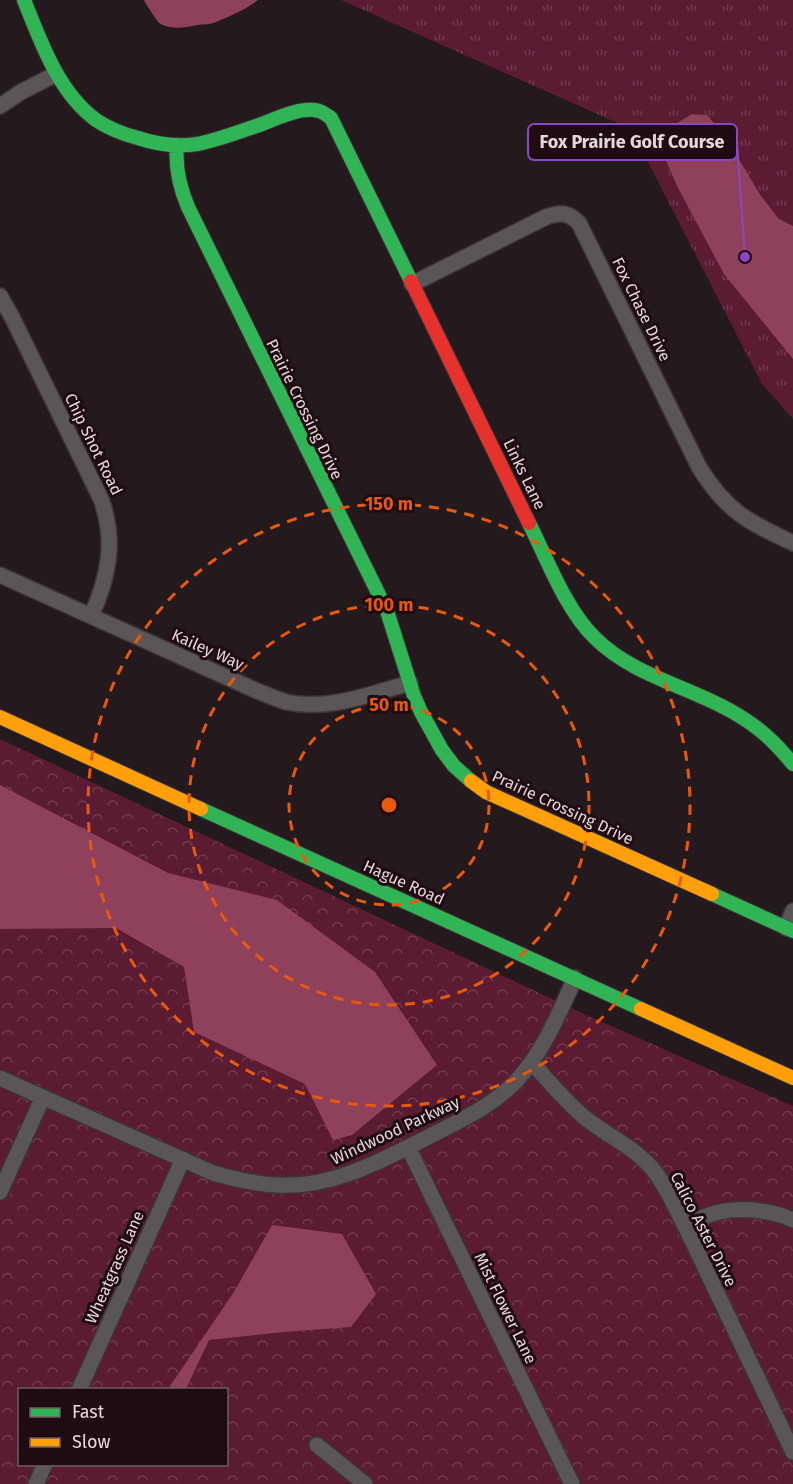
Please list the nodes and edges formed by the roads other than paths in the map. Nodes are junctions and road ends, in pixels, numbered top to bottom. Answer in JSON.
{"nodes":[{"id":1,"x":24,"y":0,"type":"edge"},
{"id":2,"x":56,"y":74,"type":"junction"},
{"id":3,"x":0,"y":106,"type":"edge"},
{"id":4,"x":177,"y":145,"type":"junction"},
{"id":5,"x":412,"y":284,"type":"junction"},
{"id":6,"x":0,"y":296,"type":"edge"},
{"id":7,"x":793,"y":543,"type":"edge"},
{"id":8,"x":0,"y":575,"type":"edge"},
{"id":9,"x":91,"y":616,"type":"junction"},
{"id":10,"x":410,"y":682,"type":"junction"},
{"id":11,"x":0,"y":717,"type":"edge"},
{"id":12,"x":793,"y":764,"type":"edge"},
{"id":13,"x":793,"y":911,"type":"edge"},
{"id":14,"x":789,"y":930,"type":"edge"},
{"id":15,"x":575,"y":978,"type":"junction"},
{"id":16,"x":532,"y":1063,"type":"junction"},
{"id":17,"x":0,"y":1078,"type":"edge"},
{"id":18,"x":793,"y":1078,"type":"edge"},
{"id":19,"x":43,"y":1097,"type":"junction"},
{"id":20,"x":408,"y":1147,"type":"junction"},
{"id":21,"x":183,"y":1159,"type":"junction"},
{"id":22,"x":0,"y":1192,"type":"edge"},
{"id":23,"x":793,"y":1220,"type":"edge"},
{"id":24,"x":684,"y":1225,"type":"junction"},
{"id":25,"x":78,"y":1388,"type":"edge"},
{"id":26,"x":317,"y":1445,"type":"dead end"},
{"id":27,"x":793,"y":1452,"type":"edge"},
{"id":28,"x":44,"y":1466,"type":"edge"},
{"id":29,"x":36,"y":1484,"type":"edge"},
{"id":30,"x":366,"y":1484,"type":"edge"},
{"id":31,"x":572,"y":1484,"type":"edge"}],
"edges":[{"from":1,"to":2,"type":"street"},
{"from":2,"to":3,"type":"street"},
{"from":2,"to":4,"type":"street"},
{"from":4,"to":5,"type":"street","name":"Links Lane"},
{"from":4,"to":10,"type":"street","name":"Prairie Crossing Drive"},
{"from":5,"to":7,"type":"street","name":"Fox Chase Drive"},
{"from":5,"to":12,"type":"street","name":"Links Lane"},
{"from":6,"to":9,"type":"street","name":"Chip Shot Road"},
{"from":8,"to":9,"type":"street","name":"Kailey Way"},
{"from":9,"to":10,"type":"street","name":"Kailey Way"},
{"from":10,"to":14,"type":"street","name":"Prairie Crossing Drive"},
{"from":11,"to":15,"type":"street","name":"Hague Road"},
{"from":13,"to":14,"type":"street"},
{"from":15,"to":16,"type":"street","name":"Windwood Parkway"},
{"from":15,"to":18,"type":"street","name":"Hague Road"},
{"from":16,"to":20,"type":"street","name":"Windwood Parkway"},
{"from":16,"to":24,"type":"street","name":"Calico Aster Drive"},
{"from":17,"to":19,"type":"street","name":"Windwood Parkway"},
{"from":19,"to":21,"type":"street","name":"Windwood Parkway"},
{"from":19,"to":22,"type":"street"},
{"from":20,"to":21,"type":"street","name":"Windwood Parkway"},
{"from":20,"to":31,"type":"street","name":"Mist Flower Lane"},
{"from":21,"to":25,"type":"street","name":"Wheatgrass Lane"},
{"from":23,"to":24,"type":"street"},
{"from":24,"to":27,"type":"street","name":"Calico Aster Drive"},
{"from":26,"to":30,"type":"street"},
{"from":28,"to":29,"type":"street"}]}
